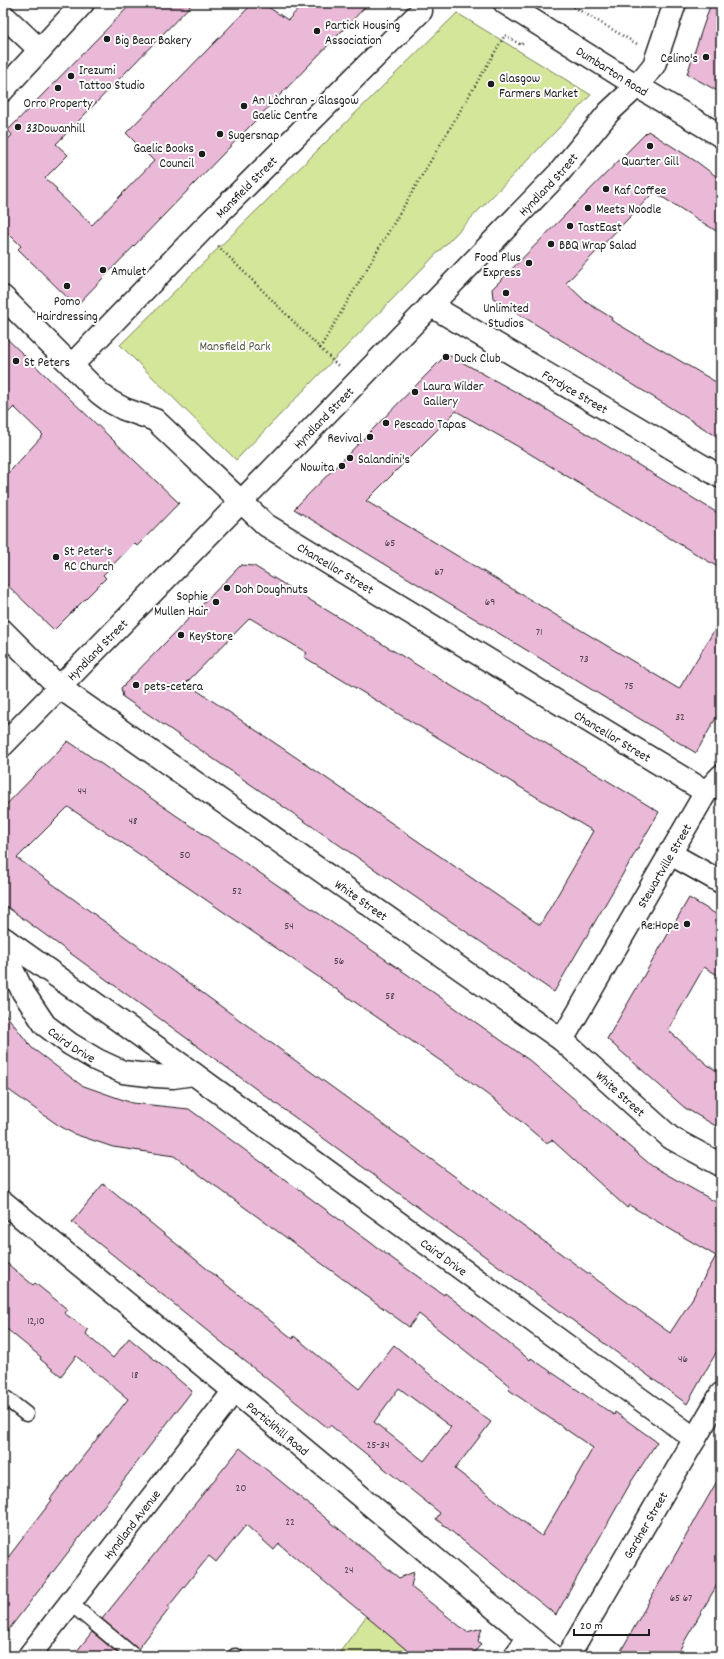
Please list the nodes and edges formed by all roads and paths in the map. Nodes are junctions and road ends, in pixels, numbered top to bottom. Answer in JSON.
{"nodes":[{"id":1,"x":83,"y":3,"type":"edge"},
{"id":2,"x":506,"y":3,"type":"edge"},
{"id":3,"x":567,"y":3,"type":"edge"},
{"id":4,"x":675,"y":3,"type":"edge"},
{"id":5,"x":420,"y":11,"type":"dead end"},
{"id":6,"x":3,"y":15,"type":"edge"},
{"id":7,"x":536,"y":22,"type":"junction"},
{"id":8,"x":40,"y":50,"type":"junction"},
{"id":9,"x":657,"y":55,"type":"junction"},
{"id":10,"x":637,"y":86,"type":"junction"},
{"id":11,"x":3,"y":90,"type":"edge"},
{"id":12,"x":721,"y":136,"type":"edge"},
{"id":13,"x":202,"y":230,"type":"junction"},
{"id":14,"x":3,"y":297,"type":"edge"},
{"id":15,"x":430,"y":305,"type":"junction"},
{"id":16,"x":72,"y":364,"type":"junction"},
{"id":17,"x":721,"y":477,"type":"edge"},
{"id":18,"x":240,"y":502,"type":"junction"},
{"id":19,"x":3,"y":631,"type":"edge"},
{"id":20,"x":59,"y":686,"type":"junction"},
{"id":21,"x":3,"y":744,"type":"edge"},
{"id":22,"x":721,"y":776,"type":"edge"},
{"id":23,"x":706,"y":792,"type":"junction"},
{"id":24,"x":669,"y":853,"type":"junction"},
{"id":25,"x":721,"y":882,"type":"edge"},
{"id":26,"x":4,"y":939,"type":"edge"},
{"id":27,"x":562,"y":1040,"type":"junction"},
{"id":28,"x":194,"y":1074,"type":"junction"},
{"id":29,"x":721,"y":1165,"type":"edge"},
{"id":30,"x":4,"y":1204,"type":"edge"},
{"id":31,"x":234,"y":1391,"type":"junction"},
{"id":32,"x":721,"y":1394,"type":"edge"},
{"id":33,"x":3,"y":1396,"type":"edge"},
{"id":34,"x":26,"y":1414,"type":"dead end"},
{"id":35,"x":695,"y":1439,"type":"junction"},
{"id":36,"x":70,"y":1603,"type":"junction"},
{"id":37,"x":529,"y":1637,"type":"junction"},
{"id":38,"x":29,"y":1656,"type":"edge"},
{"id":39,"x":134,"y":1656,"type":"edge"},
{"id":40,"x":515,"y":1656,"type":"edge"},
{"id":41,"x":552,"y":1656,"type":"edge"},
{"id":42,"x":568,"y":1656,"type":"edge"}],
"edges":[{"from":1,"to":8,"type":"street"},
{"from":2,"to":7,"type":"street","name":"Dumbarton Road"},
{"from":3,"to":9,"type":"path"},
{"from":4,"to":9,"type":"street","name":"Hyndland Street"},
{"from":5,"to":13,"type":"street","name":"Mansfield Street"},
{"from":6,"to":8,"type":"street"},
{"from":7,"to":10,"type":"street","name":"Dumbarton Road"},
{"from":7,"to":13,"type":"path"},
{"from":8,"to":11,"type":"street"},
{"from":9,"to":10,"type":"street","name":"Hyndland Street"},
{"from":10,"to":12,"type":"street","name":"Dumbarton Road"},
{"from":10,"to":15,"type":"street","name":"Hyndland Street"},
{"from":13,"to":16,"type":"street","name":"Mansfield Street"},
{"from":14,"to":16,"type":"street","name":"Chancellor Street"},
{"from":15,"to":17,"type":"street","name":"Fordyce Street"},
{"from":15,"to":18,"type":"street","name":"Hyndland Street"},
{"from":16,"to":18,"type":"street","name":"Chancellor Street"},
{"from":18,"to":20,"type":"street","name":"Hyndland Street"},
{"from":18,"to":23,"type":"street","name":"Chancellor Street"},
{"from":19,"to":20,"type":"street","name":"White Street"},
{"from":20,"to":21,"type":"street","name":"Hyndland Street"},
{"from":20,"to":27,"type":"street","name":"White Street"},
{"from":22,"to":23,"type":"street","name":"Stewartville Street"},
{"from":23,"to":24,"type":"street","name":"Stewartville Street"},
{"from":24,"to":25,"type":"street"},
{"from":24,"to":27,"type":"street","name":"Stewartville Street"},
{"from":26,"to":28,"type":"street","name":"Caird Drive"},
{"from":26,"to":28,"type":"street","name":"Caird Drive"},
{"from":27,"to":29,"type":"street","name":"White Street"},
{"from":28,"to":35,"type":"street","name":"Caird Drive"},
{"from":30,"to":31,"type":"street","name":"Partickhill Road"},
{"from":31,"to":36,"type":"street","name":"Hyndland Avenue"},
{"from":31,"to":37,"type":"street","name":"Partickhill Road"},
{"from":32,"to":35,"type":"street","name":"Gardner Street"},
{"from":33,"to":34,"type":"lane"},
{"from":35,"to":42,"type":"street","name":"Gardner Street"},
{"from":36,"to":38,"type":"street","name":"Hyndland Avenue"},
{"from":36,"to":39,"type":"lane"},
{"from":37,"to":40,"type":"street"},
{"from":37,"to":41,"type":"street","name":"Partickhill Road"}]}
